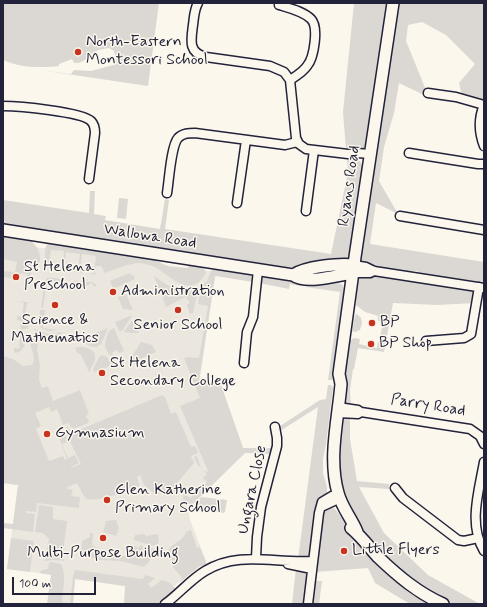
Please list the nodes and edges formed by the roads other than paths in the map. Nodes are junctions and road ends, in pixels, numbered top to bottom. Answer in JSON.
{"nodes":[{"id":1,"x":198,"y":3,"type":"edge"},
{"id":2,"x":393,"y":3,"type":"edge"},
{"id":3,"x":279,"y":5,"type":"edge"},
{"id":4,"x":290,"y":80,"type":"junction"},
{"id":5,"x":428,"y":93,"type":"dead end"},
{"id":6,"x":484,"y":105,"type":"edge"},
{"id":7,"x":3,"y":106,"type":"edge"},
{"id":8,"x":246,"y":140,"type":"junction"},
{"id":9,"x":297,"y":142,"type":"junction"},
{"id":10,"x":484,"y":146,"type":"edge"},
{"id":11,"x":314,"y":150,"type":"junction"},
{"id":12,"x":409,"y":153,"type":"dead end"},
{"id":13,"x":370,"y":157,"type":"junction"},
{"id":14,"x":484,"y":164,"type":"edge"},
{"id":15,"x":89,"y":179,"type":"dead end"},
{"id":16,"x":167,"y":193,"type":"dead end"},
{"id":17,"x":237,"y":203,"type":"dead end"},
{"id":18,"x":306,"y":211,"type":"dead end"},
{"id":19,"x":400,"y":217,"type":"dead end"},
{"id":20,"x":3,"y":230,"type":"edge"},
{"id":21,"x":484,"y":230,"type":"edge"},
{"id":22,"x":354,"y":269,"type":"junction"},
{"id":23,"x":258,"y":270,"type":"junction"},
{"id":24,"x":293,"y":275,"type":"junction"},
{"id":25,"x":329,"y":278,"type":"junction"},
{"id":26,"x":482,"y":288,"type":"edge"},
{"id":27,"x":350,"y":294,"type":"junction"},
{"id":28,"x":426,"y":341,"type":"dead end"},
{"id":29,"x":244,"y":363,"type":"dead end"},
{"id":30,"x":335,"y":409,"type":"junction"},
{"id":31,"x":275,"y":427,"type":"dead end"},
{"id":32,"x":484,"y":444,"type":"edge"},
{"id":33,"x":484,"y":462,"type":"edge"},
{"id":34,"x":395,"y":488,"type":"dead end"},
{"id":35,"x":336,"y":497,"type":"junction"},
{"id":36,"x":478,"y":538,"type":"junction"},
{"id":37,"x":484,"y":551,"type":"edge"},
{"id":38,"x":256,"y":558,"type":"junction"},
{"id":39,"x":312,"y":565,"type":"junction"},
{"id":40,"x":165,"y":604,"type":"edge"},
{"id":41,"x":308,"y":604,"type":"edge"},
{"id":42,"x":443,"y":604,"type":"edge"}],
"edges":[{"from":1,"to":4,"type":"street"},
{"from":2,"to":13,"type":"main road","name":"Ryans Road"},
{"from":3,"to":4,"type":"street"},
{"from":4,"to":9,"type":"street"},
{"from":5,"to":6,"type":"street"},
{"from":6,"to":10,"type":"street"},
{"from":7,"to":15,"type":"street"},
{"from":8,"to":9,"type":"street"},
{"from":8,"to":16,"type":"street"},
{"from":8,"to":17,"type":"street"},
{"from":9,"to":11,"type":"street"},
{"from":11,"to":13,"type":"street"},
{"from":11,"to":18,"type":"street"},
{"from":12,"to":14,"type":"street"},
{"from":13,"to":22,"type":"main road","name":"Ryans Road"},
{"from":19,"to":21,"type":"street"},
{"from":20,"to":23,"type":"main road","name":"Wallowa Road"},
{"from":22,"to":24,"type":"main road","name":"Wallowa Road"},
{"from":22,"to":25,"type":"main road","name":"Wallowa Road"},
{"from":22,"to":26,"type":"street"},
{"from":22,"to":27,"type":"main road","name":"Ryans Road"},
{"from":23,"to":24,"type":"main road","name":"Wallowa Road"},
{"from":23,"to":29,"type":"street"},
{"from":24,"to":25,"type":"main road","name":"Wallowa Road"},
{"from":25,"to":27,"type":"main road"},
{"from":26,"to":28,"type":"street"},
{"from":27,"to":30,"type":"main road","name":"Ryans Road"},
{"from":30,"to":32,"type":"street","name":"Parry Road"},
{"from":30,"to":35,"type":"main road","name":"Ryans Road"},
{"from":31,"to":38,"type":"street","name":"Ungara Close"},
{"from":33,"to":36,"type":"street"},
{"from":34,"to":36,"type":"street"},
{"from":35,"to":39,"type":"street"},
{"from":35,"to":42,"type":"main road","name":"Ryans Road"},
{"from":36,"to":37,"type":"street"},
{"from":38,"to":39,"type":"street"},
{"from":38,"to":40,"type":"street"},
{"from":39,"to":41,"type":"street"}]}
